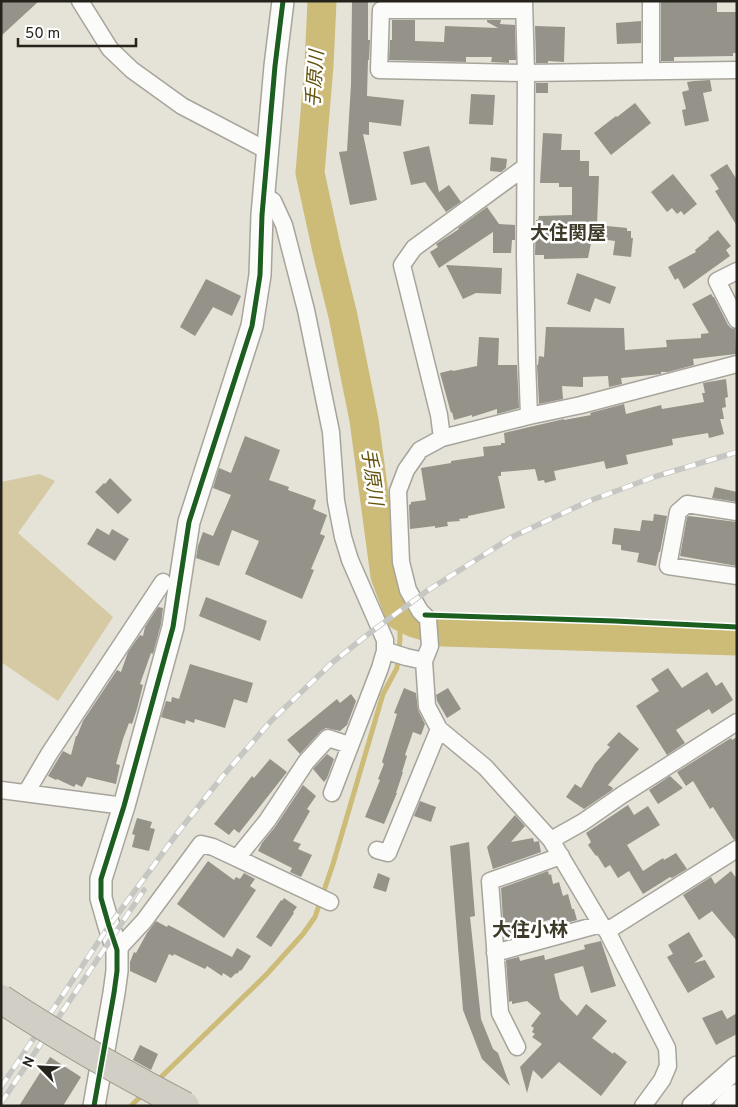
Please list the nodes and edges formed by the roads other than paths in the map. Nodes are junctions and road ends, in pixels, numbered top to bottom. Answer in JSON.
{"nodes":[{"id":1,"x":80,"y":1,"type":"edge"},
{"id":2,"x":283,"y":1,"type":"edge"},
{"id":3,"x":651,"y":1,"type":"edge"},
{"id":4,"x":524,"y":6,"type":"edge"},
{"id":5,"x":737,"y":70,"type":"edge"},
{"id":6,"x":651,"y":71,"type":"junction"},
{"id":7,"x":526,"y":73,"type":"junction"},
{"id":8,"x":268,"y":151,"type":"junction"},
{"id":9,"x":525,"y":167,"type":"junction"},
{"id":10,"x":264,"y":196,"type":"junction"},
{"id":11,"x":737,"y":271,"type":"edge"},
{"id":12,"x":737,"y":320,"type":"edge"},
{"id":13,"x":737,"y":364,"type":"edge"},
{"id":14,"x":529,"y":416,"type":"junction"},
{"id":15,"x":442,"y":438,"type":"junction"},
{"id":16,"x":737,"y":512,"type":"edge"},
{"id":17,"x":737,"y":576,"type":"edge"},
{"id":18,"x":163,"y":582,"type":"dead end"},
{"id":19,"x":394,"y":653,"type":"junction"},
{"id":20,"x":427,"y":654,"type":"junction"},
{"id":21,"x":737,"y":722,"type":"edge"},
{"id":22,"x":439,"y":729,"type":"junction"},
{"id":23,"x":349,"y":745,"type":"junction"},
{"id":24,"x":1,"y":790,"type":"edge"},
{"id":25,"x":26,"y":793,"type":"junction"},
{"id":26,"x":332,"y":793,"type":"dead end"},
{"id":27,"x":124,"y":806,"type":"junction"},
{"id":28,"x":551,"y":840,"type":"junction"},
{"id":29,"x":737,"y":849,"type":"edge"},
{"id":30,"x":377,"y":850,"type":"dead end"},
{"id":31,"x":561,"y":856,"type":"junction"},
{"id":32,"x":237,"y":858,"type":"junction"},
{"id":33,"x":330,"y":902,"type":"dead end"},
{"id":34,"x":604,"y":927,"type":"junction"},
{"id":35,"x":117,"y":950,"type":"junction"},
{"id":36,"x":495,"y":953,"type":"junction"},
{"id":37,"x":1,"y":999,"type":"edge"},
{"id":38,"x":516,"y":1047,"type":"dead end"},
{"id":39,"x":737,"y":1067,"type":"edge"},
{"id":40,"x":737,"y":1095,"type":"edge"},
{"id":41,"x":94,"y":1106,"type":"edge"},
{"id":42,"x":185,"y":1106,"type":"edge"},
{"id":43,"x":643,"y":1106,"type":"edge"},
{"id":44,"x":693,"y":1106,"type":"edge"},
{"id":45,"x":725,"y":1106,"type":"edge"}],
"edges":[{"from":1,"to":8,"type":"street"},
{"from":2,"to":8,"type":"street"},
{"from":3,"to":6,"type":"street"},
{"from":4,"to":7,"type":"street"},
{"from":4,"to":7,"type":"street"},
{"from":5,"to":6,"type":"street"},
{"from":6,"to":7,"type":"street"},
{"from":7,"to":9,"type":"street"},
{"from":8,"to":10,"type":"street"},
{"from":9,"to":14,"type":"street"},
{"from":9,"to":15,"type":"street"},
{"from":10,"to":19,"type":"street"},
{"from":10,"to":27,"type":"street"},
{"from":11,"to":12,"type":"street"},
{"from":13,"to":14,"type":"street"},
{"from":14,"to":15,"type":"street"},
{"from":15,"to":20,"type":"street"},
{"from":16,"to":17,"type":"street"},
{"from":18,"to":25,"type":"street"},
{"from":19,"to":20,"type":"street"},
{"from":19,"to":23,"type":"street"},
{"from":20,"to":22,"type":"street"},
{"from":21,"to":28,"type":"street"},
{"from":22,"to":28,"type":"street"},
{"from":22,"to":30,"type":"street"},
{"from":23,"to":26,"type":"street"},
{"from":23,"to":32,"type":"street"},
{"from":24,"to":25,"type":"street"},
{"from":25,"to":27,"type":"street"},
{"from":27,"to":35,"type":"street"},
{"from":28,"to":31,"type":"street"},
{"from":29,"to":34,"type":"street"},
{"from":31,"to":34,"type":"street"},
{"from":31,"to":36,"type":"street"},
{"from":32,"to":33,"type":"street"},
{"from":32,"to":35,"type":"street"},
{"from":34,"to":36,"type":"street"},
{"from":34,"to":43,"type":"street"},
{"from":35,"to":41,"type":"street"},
{"from":36,"to":38,"type":"street"},
{"from":37,"to":42,"type":"highway","bridge":true},
{"from":39,"to":44,"type":"street"},
{"from":40,"to":45,"type":"street"}]}
